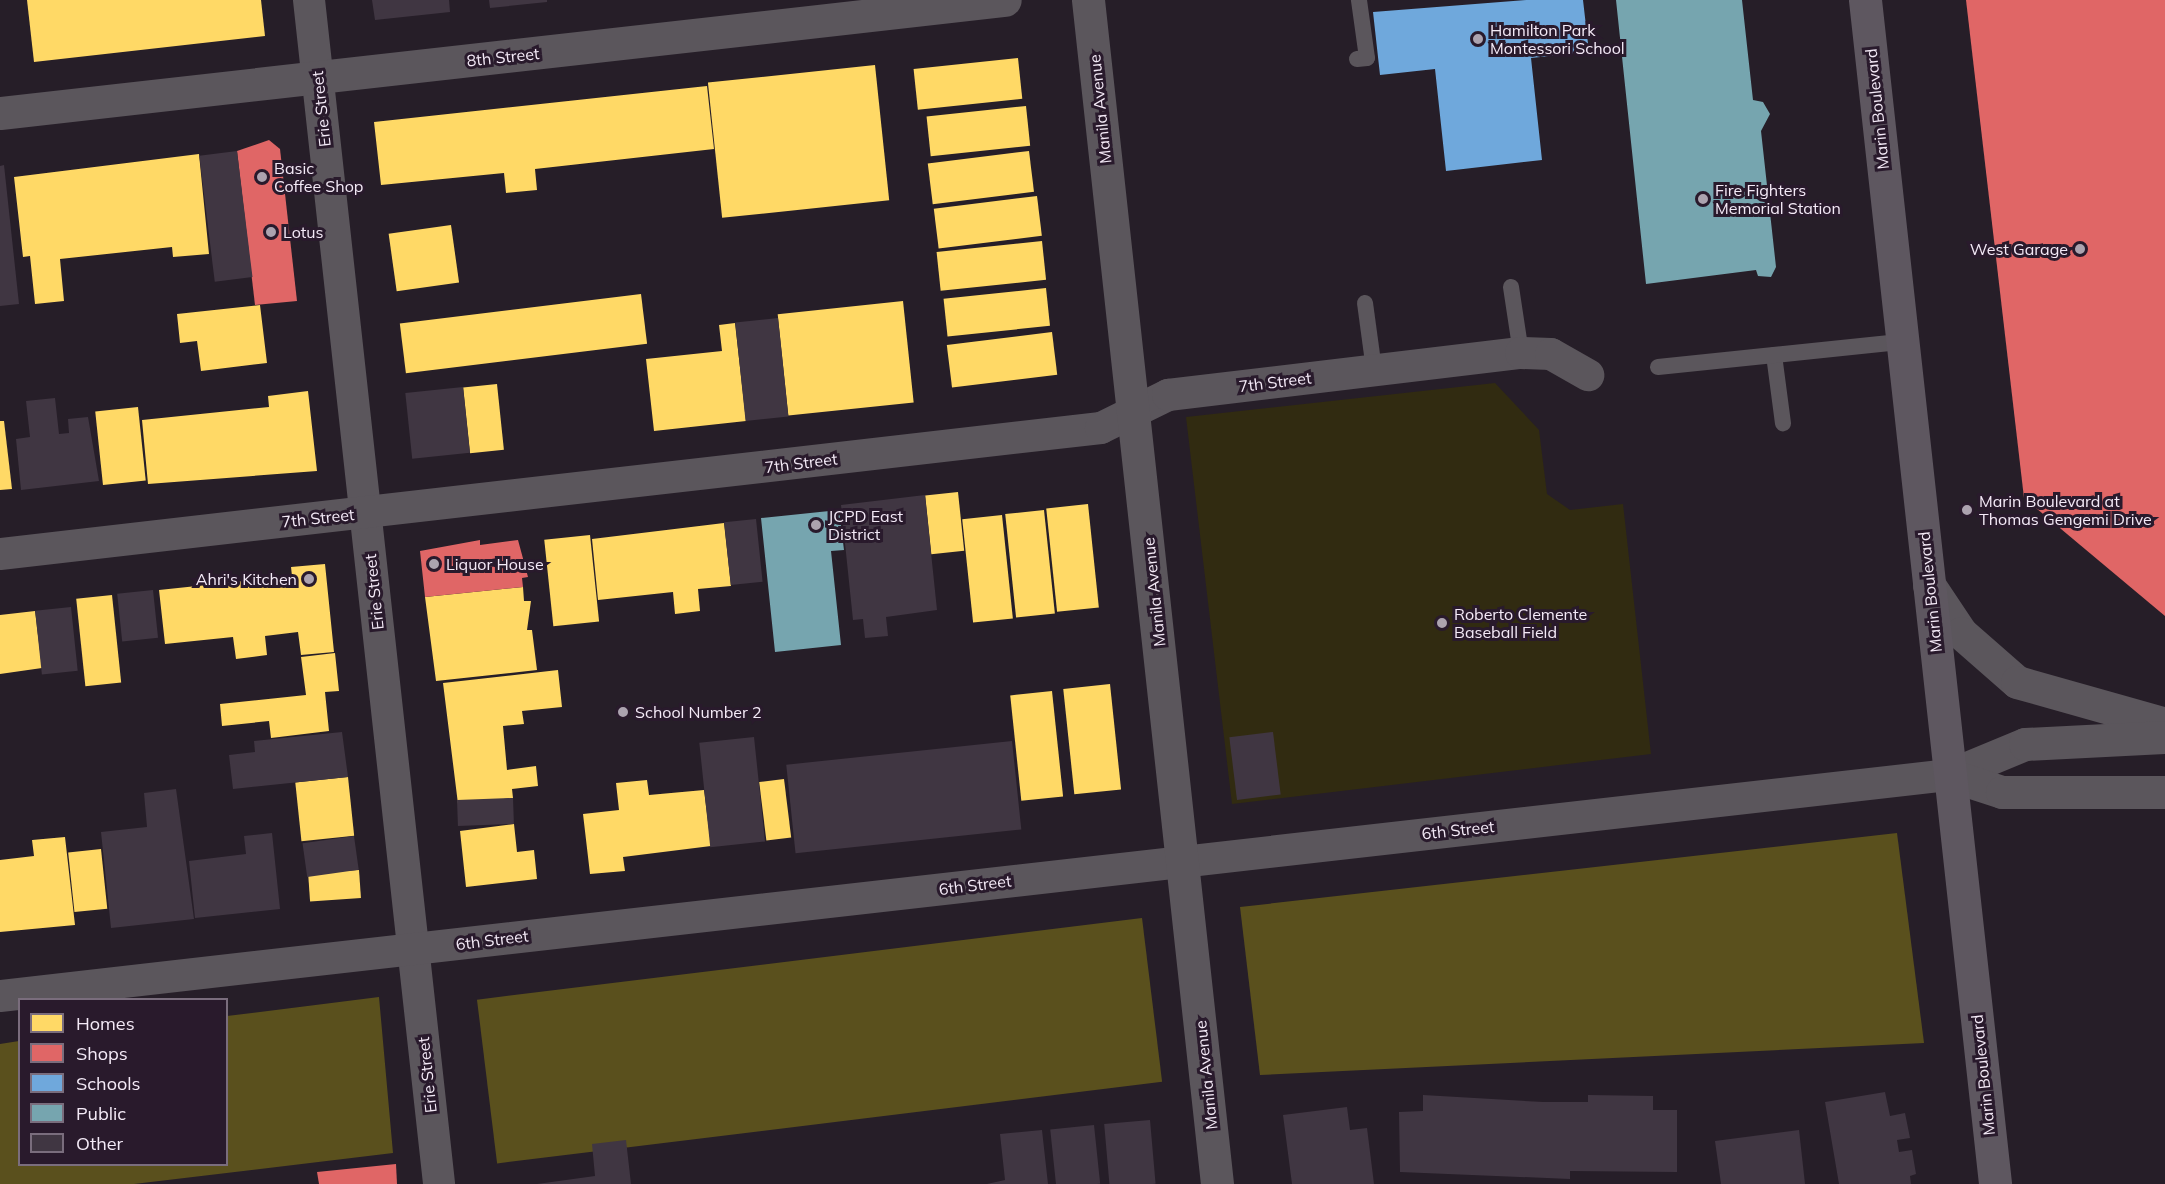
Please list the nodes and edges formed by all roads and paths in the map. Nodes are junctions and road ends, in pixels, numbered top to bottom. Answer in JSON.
{"nodes":[{"id":1,"x":309,"y":0,"type":"edge"},
{"id":2,"x":1005,"y":0,"type":"edge"},
{"id":3,"x":1088,"y":0,"type":"edge"},
{"id":4,"x":1359,"y":0,"type":"edge"},
{"id":5,"x":1865,"y":0,"type":"edge"},
{"id":6,"x":1357,"y":59,"type":"dead end"},
{"id":7,"x":317,"y":77,"type":"junction"},
{"id":8,"x":0,"y":113,"type":"edge"},
{"id":9,"x":1511,"y":287,"type":"dead end"},
{"id":10,"x":1365,"y":303,"type":"dead end"},
{"id":11,"x":1902,"y":342,"type":"junction"},
{"id":12,"x":1521,"y":352,"type":"junction"},
{"id":13,"x":1774,"y":355,"type":"junction"},
{"id":14,"x":1658,"y":367,"type":"dead end"},
{"id":15,"x":1374,"y":370,"type":"junction"},
{"id":16,"x":1588,"y":375,"type":"dead end"},
{"id":17,"x":1134,"y":411,"type":"junction"},
{"id":18,"x":1783,"y":423,"type":"dead end"},
{"id":19,"x":365,"y":513,"type":"junction"},
{"id":20,"x":0,"y":554,"type":"edge"},
{"id":21,"x":1929,"y":585,"type":"junction"},
{"id":22,"x":2165,"y":724,"type":"edge"},
{"id":23,"x":2165,"y":737,"type":"edge"},
{"id":24,"x":1950,"y":775,"type":"junction"},
{"id":25,"x":2165,"y":792,"type":"edge"},
{"id":26,"x":1184,"y":860,"type":"junction"},
{"id":27,"x":412,"y":949,"type":"junction"},
{"id":28,"x":0,"y":996,"type":"edge"},
{"id":29,"x":439,"y":1184,"type":"edge"},
{"id":30,"x":1217,"y":1184,"type":"edge"},
{"id":31,"x":1995,"y":1184,"type":"edge"}],
"edges":[{"from":1,"to":7,"type":"street","name":"Erie Street"},
{"from":2,"to":7,"type":"street","name":"8th Street"},
{"from":3,"to":17,"type":"street","name":"Manila Avenue"},
{"from":4,"to":6,"type":"lane"},
{"from":5,"to":11,"type":"main road","name":"Marin Boulevard"},
{"from":7,"to":8,"type":"street","name":"8th Street"},
{"from":7,"to":19,"type":"street","name":"Erie Street"},
{"from":9,"to":12,"type":"lane"},
{"from":10,"to":15,"type":"lane"},
{"from":11,"to":13,"type":"lane"},
{"from":11,"to":21,"type":"main road","name":"Marin Boulevard"},
{"from":12,"to":15,"type":"street","name":"7th Street"},
{"from":12,"to":16,"type":"street","name":"7th Street"},
{"from":13,"to":14,"type":"lane"},
{"from":13,"to":18,"type":"lane"},
{"from":15,"to":17,"type":"street","name":"7th Street"},
{"from":17,"to":19,"type":"street","name":"7th Street"},
{"from":17,"to":26,"type":"street","name":"Manila Avenue"},
{"from":19,"to":20,"type":"street","name":"7th Street"},
{"from":19,"to":27,"type":"street","name":"Erie Street"},
{"from":21,"to":22,"type":"street"},
{"from":21,"to":24,"type":"main road","name":"Marin Boulevard"},
{"from":23,"to":24,"type":"street"},
{"from":24,"to":25,"type":"street"},
{"from":24,"to":26,"type":"street","name":"6th Street"},
{"from":24,"to":31,"type":"main road","name":"Marin Boulevard"},
{"from":26,"to":27,"type":"street","name":"6th Street"},
{"from":26,"to":30,"type":"street","name":"Manila Avenue"},
{"from":27,"to":28,"type":"street","name":"6th Street"},
{"from":27,"to":29,"type":"street","name":"Erie Street"}]}
